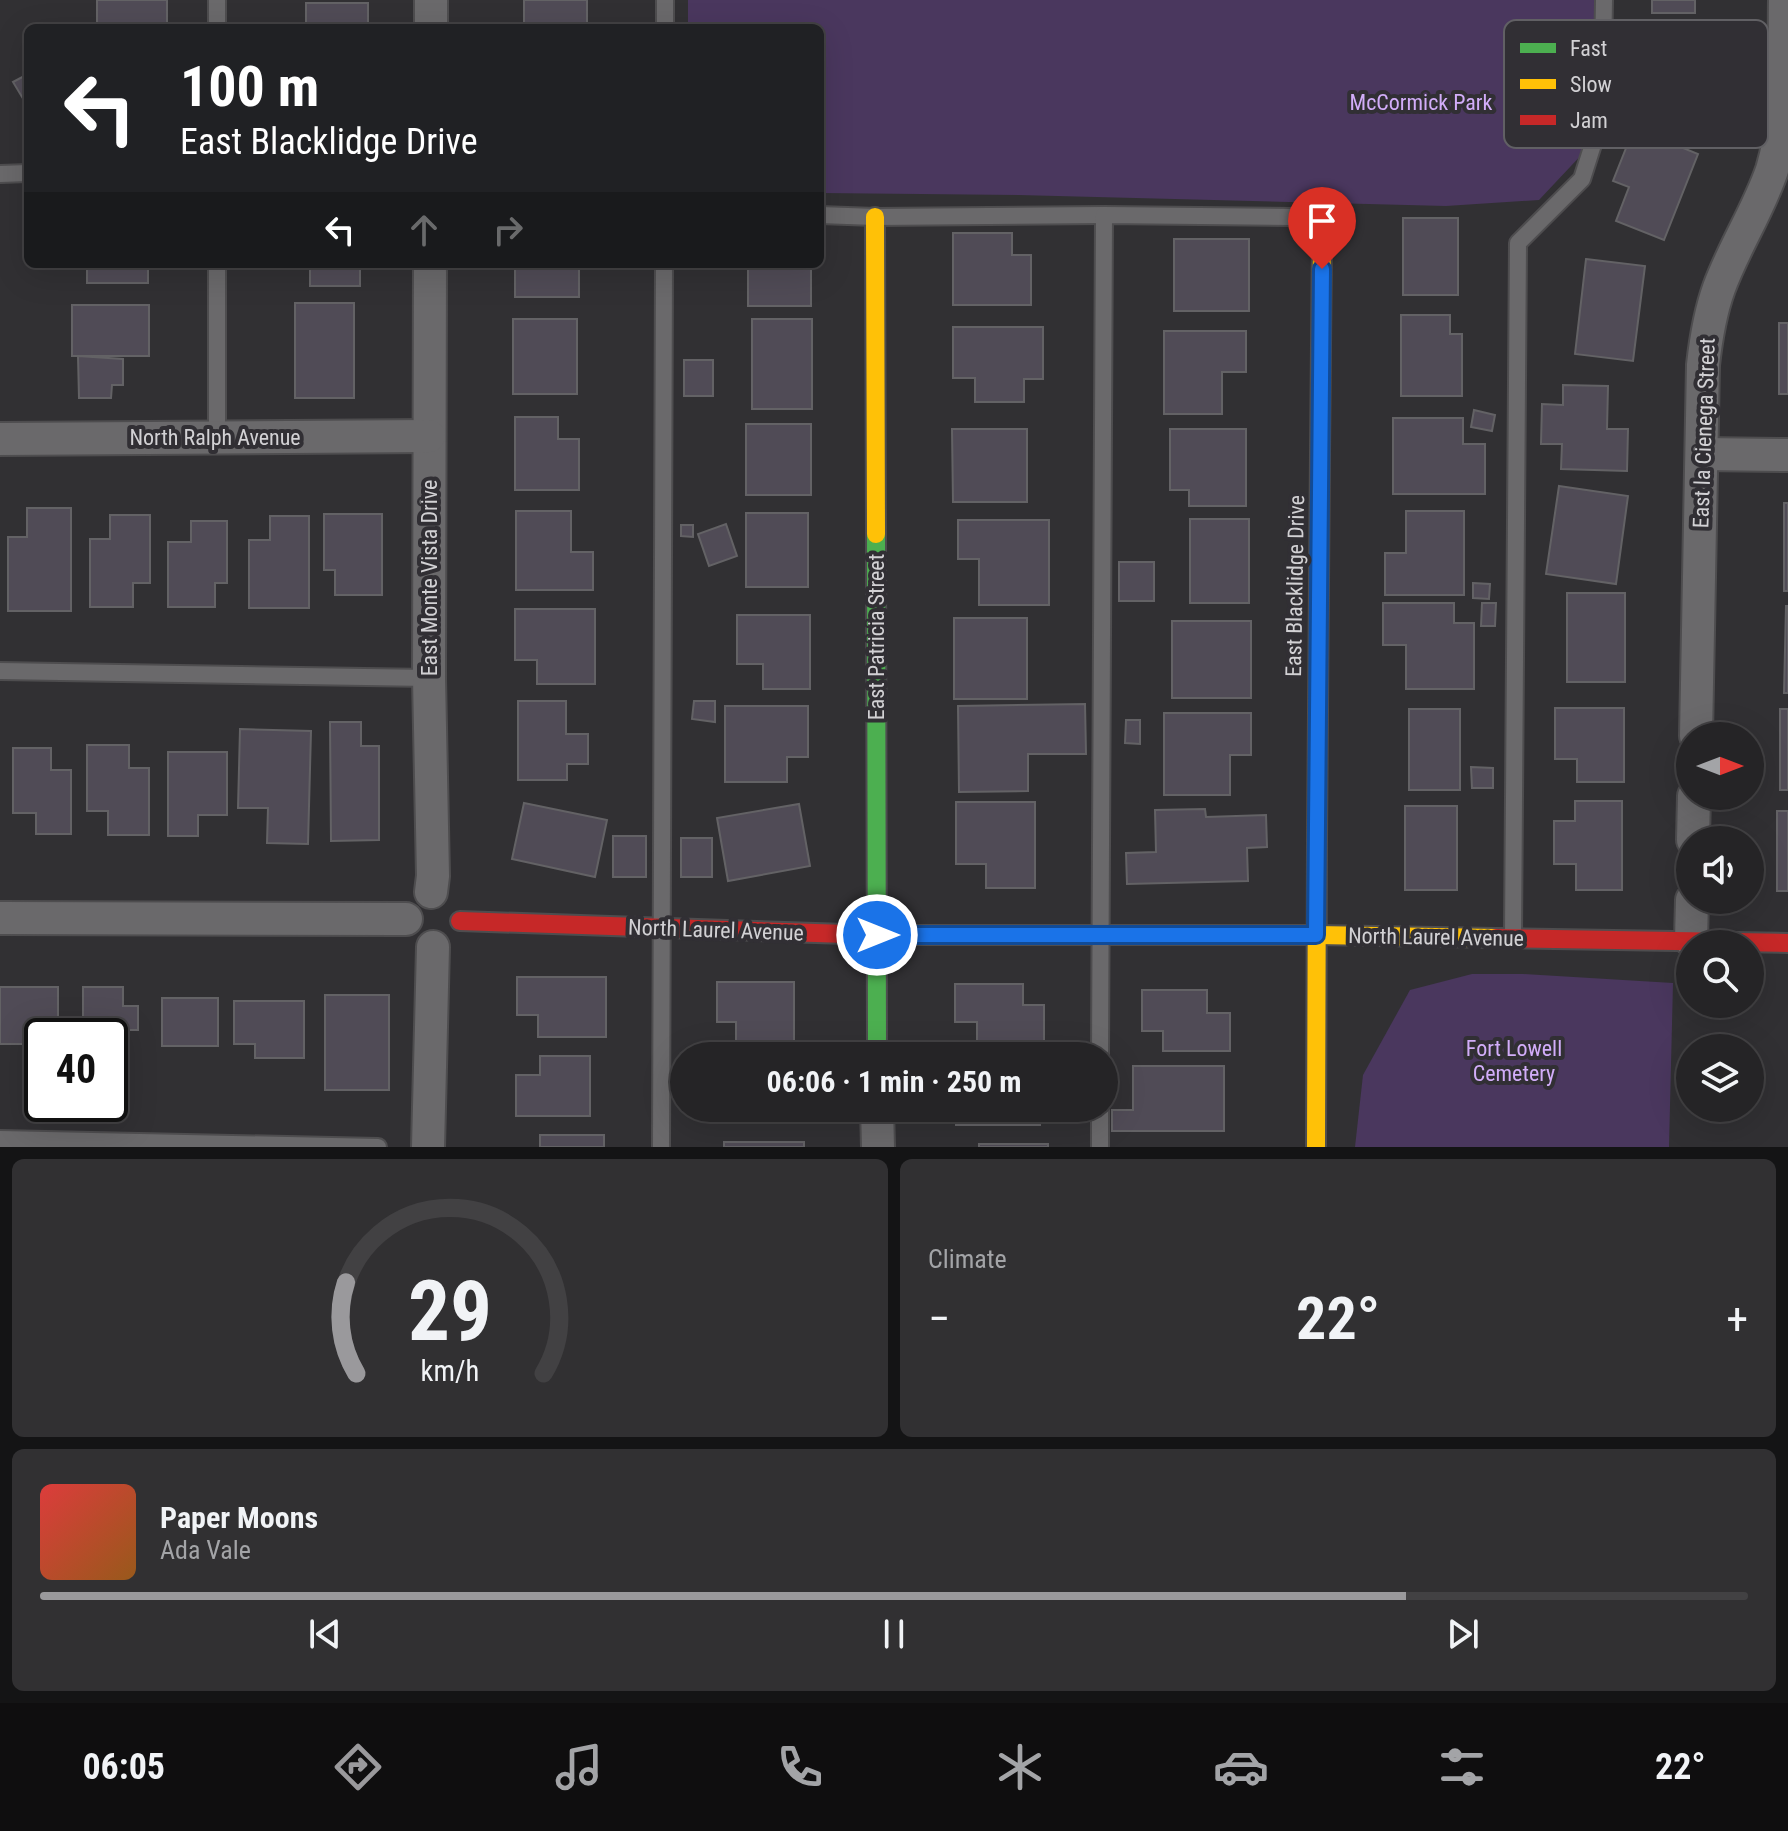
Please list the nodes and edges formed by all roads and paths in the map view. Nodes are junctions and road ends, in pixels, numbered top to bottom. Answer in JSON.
{"nodes":[{"id":1,"x":217,"y":0,"type":"edge"},
{"id":2,"x":431,"y":0,"type":"edge"},
{"id":3,"x":665,"y":0,"type":"edge"},
{"id":4,"x":1604,"y":0,"type":"edge"},
{"id":5,"x":1785,"y":0,"type":"edge"},
{"id":6,"x":1604,"y":20,"type":"edge"},
{"id":7,"x":217,"y":24,"type":"edge"},
{"id":8,"x":431,"y":24,"type":"edge"},
{"id":9,"x":665,"y":24,"type":"edge"},
{"id":10,"x":1592,"y":148,"type":"edge"},
{"id":11,"x":24,"y":173,"type":"edge"},
{"id":12,"x":0,"y":174,"type":"edge"},
{"id":13,"x":824,"y":215,"type":"edge"},
{"id":14,"x":1104,"y":215,"type":"junction"},
{"id":15,"x":875,"y":217,"type":"junction"},
{"id":16,"x":1322,"y":237,"type":"joint"},
{"id":17,"x":217,"y":268,"type":"edge"},
{"id":18,"x":430,"y":268,"type":"edge"},
{"id":19,"x":664,"y":268,"type":"edge"},
{"id":20,"x":429,"y":436,"type":"junction"},
{"id":21,"x":217,"y":437,"type":"junction"},
{"id":22,"x":0,"y":439,"type":"edge"},
{"id":23,"x":1702,"y":454,"type":"junction"},
{"id":24,"x":1788,"y":455,"type":"edge"},
{"id":25,"x":0,"y":671,"type":"edge"},
{"id":26,"x":429,"y":678,"type":"junction"},
{"id":27,"x":1696,"y":722,"type":"edge"},
{"id":28,"x":431,"y":892,"type":"junction"},
{"id":29,"x":0,"y":918,"type":"edge"},
{"id":30,"x":406,"y":919,"type":"junction"},
{"id":31,"x":460,"y":921,"type":"junction"},
{"id":32,"x":661,"y":929,"type":"junction"},
{"id":33,"x":877,"y":935,"type":"junction"},
{"id":34,"x":1101,"y":935,"type":"junction"},
{"id":35,"x":1316,"y":935,"type":"junction"},
{"id":36,"x":1513,"y":938,"type":"junction"},
{"id":37,"x":1676,"y":940,"type":"edge"},
{"id":38,"x":1764,"y":942,"type":"edge"},
{"id":39,"x":1788,"y":943,"type":"edge"},
{"id":40,"x":433,"y":947,"type":"junction"},
{"id":41,"x":877,"y":1042,"type":"edge"},
{"id":42,"x":1100,"y":1042,"type":"edge"},
{"id":43,"x":877,"y":1122,"type":"edge"},
{"id":44,"x":1100,"y":1122,"type":"edge"},
{"id":45,"x":0,"y":1139,"type":"edge"},
{"id":46,"x":378,"y":1147,"type":"edge"},
{"id":47,"x":428,"y":1147,"type":"edge"},
{"id":48,"x":661,"y":1147,"type":"edge"},
{"id":49,"x":878,"y":1147,"type":"edge"},
{"id":50,"x":1100,"y":1147,"type":"edge"},
{"id":51,"x":1316,"y":1147,"type":"edge"}],
"edges":[{"from":1,"to":7,"type":"lane"},
{"from":2,"to":8,"type":"street"},
{"from":3,"to":9,"type":"lane"},
{"from":4,"to":6,"type":"lane"},
{"from":5,"to":23,"type":"street","name":"East la Cienega Street"},
{"from":10,"to":36,"type":"lane"},
{"from":11,"to":12,"type":"lane"},
{"from":13,"to":15,"type":"lane"},
{"from":14,"to":15,"type":"lane"},
{"from":14,"to":16,"type":"lane"},
{"from":14,"to":34,"type":"lane"},
{"from":15,"to":33,"type":"street","name":"East Patricia Street"},
{"from":16,"to":35,"type":"street","name":"East Blacklidge Drive"},
{"from":17,"to":21,"type":"lane"},
{"from":18,"to":20,"type":"street","name":"East Monte Vista Drive"},
{"from":19,"to":32,"type":"lane"},
{"from":20,"to":21,"type":"street","name":"North Ralph Avenue"},
{"from":20,"to":26,"type":"street","name":"East Monte Vista Drive"},
{"from":21,"to":22,"type":"street","name":"North Ralph Avenue"},
{"from":23,"to":24,"type":"street"},
{"from":23,"to":27,"type":"street","name":"East la Cienega Street"},
{"from":25,"to":26,"type":"lane"},
{"from":26,"to":28,"type":"street","name":"East Monte Vista Drive"},
{"from":28,"to":30,"type":"street"},
{"from":28,"to":31,"type":"street"},
{"from":29,"to":30,"type":"street"},
{"from":30,"to":40,"type":"street"},
{"from":31,"to":32,"type":"street","name":"North Laurel Avenue"},
{"from":31,"to":40,"type":"street"},
{"from":32,"to":33,"type":"street","name":"North Laurel Avenue"},
{"from":32,"to":48,"type":"lane"},
{"from":33,"to":34,"type":"street","name":"North Laurel Avenue"},
{"from":33,"to":41,"type":"street","name":"East Patricia Street"},
{"from":34,"to":35,"type":"street","name":"North Laurel Avenue"},
{"from":34,"to":42,"type":"lane"},
{"from":35,"to":36,"type":"street","name":"North Laurel Avenue"},
{"from":35,"to":51,"type":"street","name":"East Blacklidge Drive"},
{"from":36,"to":37,"type":"street","name":"North Laurel Avenue"},
{"from":38,"to":39,"type":"street","name":"North Laurel Avenue"},
{"from":40,"to":47,"type":"street"},
{"from":43,"to":49,"type":"street"},
{"from":44,"to":50,"type":"lane"},
{"from":45,"to":46,"type":"lane"}]}
